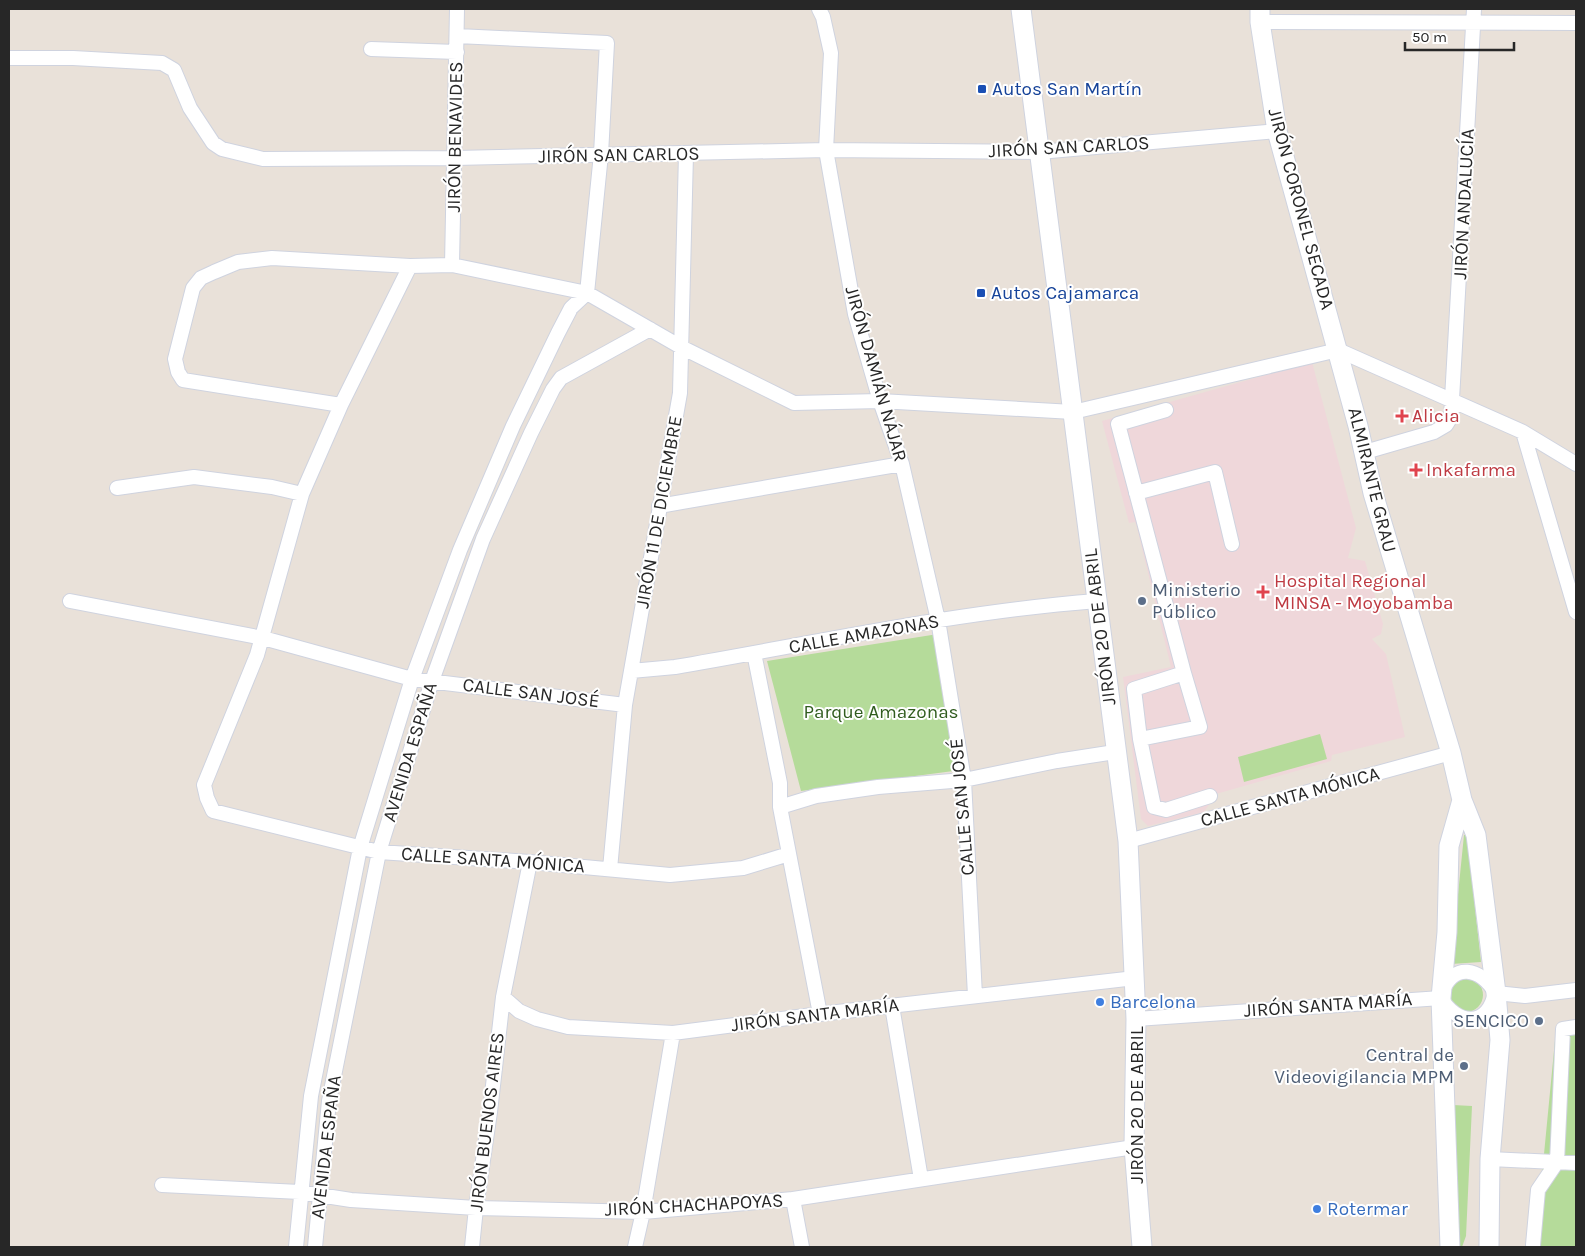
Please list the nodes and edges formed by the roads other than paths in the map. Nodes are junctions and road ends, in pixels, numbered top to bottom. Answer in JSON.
{"nodes":[{"id":1,"x":457,"y":9,"type":"edge"},
{"id":2,"x":819,"y":9,"type":"edge"},
{"id":3,"x":1021,"y":9,"type":"edge"},
{"id":4,"x":1260,"y":15,"type":"edge"},
{"id":5,"x":1474,"y":15,"type":"edge"},
{"id":6,"x":1576,"y":24,"type":"edge"},
{"id":7,"x":457,"y":36,"type":"junction"},
{"id":8,"x":371,"y":49,"type":"dead end"},
{"id":9,"x":456,"y":52,"type":"junction"},
{"id":10,"x":9,"y":58,"type":"edge"},
{"id":11,"x":1278,"y":131,"type":"junction"},
{"id":12,"x":826,"y":150,"type":"junction"},
{"id":13,"x":1039,"y":152,"type":"junction"},
{"id":14,"x":602,"y":154,"type":"junction"},
{"id":15,"x":686,"y":154,"type":"junction"},
{"id":16,"x":455,"y":158,"type":"junction"},
{"id":17,"x":452,"y":265,"type":"junction"},
{"id":18,"x":410,"y":266,"type":"junction"},
{"id":19,"x":586,"y":293,"type":"junction"},
{"id":20,"x":650,"y":329,"type":"junction"},
{"id":21,"x":681,"y":347,"type":"junction"},
{"id":22,"x":1338,"y":350,"type":"junction"},
{"id":23,"x":880,"y":400,"type":"junction"},
{"id":24,"x":1453,"y":400,"type":"junction"},
{"id":25,"x":341,"y":405,"type":"junction"},
{"id":26,"x":1166,"y":410,"type":"dead end"},
{"id":27,"x":1073,"y":412,"type":"junction"},
{"id":28,"x":1523,"y":432,"type":"junction"},
{"id":29,"x":1364,"y":452,"type":"junction"},
{"id":30,"x":902,"y":464,"type":"junction"},
{"id":31,"x":1576,"y":464,"type":"edge"},
{"id":32,"x":117,"y":488,"type":"dead end"},
{"id":33,"x":1136,"y":493,"type":"junction"},
{"id":34,"x":302,"y":494,"type":"junction"},
{"id":35,"x":659,"y":506,"type":"junction"},
{"id":36,"x":473,"y":521,"type":"junction"},
{"id":37,"x":488,"y":527,"type":"junction"},
{"id":38,"x":1232,"y":544,"type":"dead end"},
{"id":39,"x":70,"y":601,"type":"dead end"},
{"id":40,"x":1097,"y":601,"type":"junction"},
{"id":41,"x":1576,"y":612,"type":"edge"},
{"id":42,"x":938,"y":620,"type":"junction"},
{"id":43,"x":263,"y":638,"type":"junction"},
{"id":44,"x":754,"y":653,"type":"junction"},
{"id":45,"x":631,"y":671,"type":"junction"},
{"id":46,"x":1184,"y":673,"type":"junction"},
{"id":47,"x":412,"y":678,"type":"junction"},
{"id":48,"x":432,"y":681,"type":"junction"},
{"id":49,"x":625,"y":705,"type":"junction"},
{"id":50,"x":1140,"y":739,"type":"junction"},
{"id":51,"x":1115,"y":752,"type":"junction"},
{"id":52,"x":1451,"y":753,"type":"junction"},
{"id":53,"x":964,"y":780,"type":"junction"},
{"id":54,"x":1210,"y":796,"type":"dead end"},
{"id":55,"x":1462,"y":800,"type":"junction"},
{"id":56,"x":780,"y":807,"type":"junction"},
{"id":57,"x":1128,"y":841,"type":"junction"},
{"id":58,"x":360,"y":848,"type":"junction"},
{"id":59,"x":379,"y":852,"type":"junction"},
{"id":60,"x":789,"y":854,"type":"junction"},
{"id":61,"x":530,"y":862,"type":"junction"},
{"id":62,"x":610,"y":869,"type":"junction"},
{"id":63,"x":1134,"y":978,"type":"junction"},
{"id":64,"x":1576,"y":990,"type":"edge"},
{"id":65,"x":1496,"y":993,"type":"junction"},
{"id":66,"x":975,"y":996,"type":"junction"},
{"id":67,"x":503,"y":997,"type":"junction"},
{"id":68,"x":1441,"y":998,"type":"junction"},
{"id":69,"x":892,"y":1006,"type":"junction"},
{"id":70,"x":820,"y":1014,"type":"junction"},
{"id":71,"x":1136,"y":1018,"type":"junction"},
{"id":72,"x":1576,"y":1027,"type":"edge"},
{"id":73,"x":673,"y":1034,"type":"junction"},
{"id":74,"x":1134,"y":1147,"type":"junction"},
{"id":75,"x":1490,"y":1159,"type":"junction"},
{"id":76,"x":1557,"y":1162,"type":"junction"},
{"id":77,"x":1576,"y":1162,"type":"edge"},
{"id":78,"x":922,"y":1180,"type":"junction"},
{"id":79,"x":162,"y":1185,"type":"dead end"},
{"id":80,"x":300,"y":1192,"type":"junction"},
{"id":81,"x":320,"y":1196,"type":"junction"},
{"id":82,"x":793,"y":1199,"type":"junction"},
{"id":83,"x":476,"y":1208,"type":"junction"},
{"id":84,"x":643,"y":1212,"type":"junction"},
{"id":85,"x":1532,"y":1245,"type":"dead end"},
{"id":86,"x":296,"y":1247,"type":"edge"},
{"id":87,"x":315,"y":1247,"type":"edge"},
{"id":88,"x":472,"y":1247,"type":"edge"},
{"id":89,"x":635,"y":1247,"type":"edge"},
{"id":90,"x":802,"y":1247,"type":"edge"},
{"id":91,"x":1142,"y":1247,"type":"edge"},
{"id":92,"x":1450,"y":1247,"type":"edge"},
{"id":93,"x":1489,"y":1247,"type":"edge"}],
"edges":[{"from":1,"to":7,"type":"street","name":"JIRÓN BENAVIDES"},
{"from":2,"to":12,"type":"street","name":"JIRÓN DAMIÁN NÁJAR"},
{"from":3,"to":13,"type":"main road","name":"JIRÓN 20 DE ABRIL"},
{"from":4,"to":5,"type":"street"},
{"from":4,"to":11,"type":"main road","name":"JIRÓN CORONEL SECADA"},
{"from":5,"to":6,"type":"street"},
{"from":5,"to":24,"type":"street","name":"JIRÓN ANDALUCÍA"},
{"from":7,"to":9,"type":"street","name":"JIRÓN BENAVIDES"},
{"from":7,"to":14,"type":"street"},
{"from":8,"to":9,"type":"street"},
{"from":9,"to":16,"type":"street","name":"JIRÓN BENAVIDES"},
{"from":10,"to":16,"type":"street","name":"JIRÓN SAN CARLOS"},
{"from":11,"to":13,"type":"street","name":"JIRÓN SAN CARLOS"},
{"from":11,"to":22,"type":"main road","name":"JIRÓN CORONEL SECADA"},
{"from":12,"to":13,"type":"street","name":"JIRÓN SAN CARLOS"},
{"from":12,"to":15,"type":"street","name":"JIRÓN SAN CARLOS"},
{"from":12,"to":23,"type":"street","name":"JIRÓN DAMIÁN NÁJAR"},
{"from":13,"to":27,"type":"main road","name":"JIRÓN 20 DE ABRIL"},
{"from":14,"to":15,"type":"street","name":"JIRÓN SAN CARLOS"},
{"from":14,"to":16,"type":"street","name":"JIRÓN SAN CARLOS"},
{"from":14,"to":19,"type":"street"},
{"from":15,"to":21,"type":"street","name":"JIRÓN 11 DE DICIEMBRE"},
{"from":16,"to":17,"type":"street","name":"JIRÓN BENAVIDES"},
{"from":17,"to":18,"type":"street"},
{"from":17,"to":19,"type":"street"},
{"from":18,"to":25,"type":"street"},
{"from":18,"to":25,"type":"street"},
{"from":19,"to":20,"type":"street"},
{"from":19,"to":36,"type":"street","name":"AVENIDA ESPAÑA"},
{"from":20,"to":21,"type":"street"},
{"from":20,"to":37,"type":"street","name":"AVENIDA ESPAÑA"},
{"from":21,"to":23,"type":"street"},
{"from":21,"to":35,"type":"street","name":"JIRÓN 11 DE DICIEMBRE"},
{"from":22,"to":24,"type":"street"},
{"from":22,"to":27,"type":"street"},
{"from":22,"to":29,"type":"main road","name":"ALMIRANTE GRAU"},
{"from":23,"to":27,"type":"street"},
{"from":23,"to":30,"type":"street","name":"JIRÓN DAMIÁN NÁJAR"},
{"from":24,"to":28,"type":"street"},
{"from":24,"to":29,"type":"street","name":"JIRÓN ANDALUCÍA"},
{"from":25,"to":34,"type":"street"},
{"from":26,"to":33,"type":"street"},
{"from":27,"to":40,"type":"main road","name":"JIRÓN 20 DE ABRIL"},
{"from":28,"to":31,"type":"street"},
{"from":28,"to":41,"type":"street"},
{"from":29,"to":52,"type":"main road","name":"ALMIRANTE GRAU"},
{"from":30,"to":35,"type":"street"},
{"from":30,"to":42,"type":"street","name":"JIRÓN DAMIÁN NÁJAR"},
{"from":32,"to":34,"type":"street"},
{"from":33,"to":38,"type":"street"},
{"from":33,"to":46,"type":"street"},
{"from":34,"to":43,"type":"street"},
{"from":35,"to":45,"type":"street","name":"JIRÓN 11 DE DICIEMBRE"},
{"from":36,"to":37,"type":"street"},
{"from":36,"to":47,"type":"street","name":"AVENIDA ESPAÑA"},
{"from":37,"to":48,"type":"street","name":"AVENIDA ESPAÑA"},
{"from":39,"to":43,"type":"street","name":"CALLE SAN JOSÉ"},
{"from":40,"to":42,"type":"street","name":"CALLE AMAZONAS"},
{"from":40,"to":51,"type":"main road","name":"JIRÓN 20 DE ABRIL"},
{"from":42,"to":44,"type":"street","name":"CALLE AMAZONAS"},
{"from":42,"to":53,"type":"street","name":"CALLE SAN JOSÉ"},
{"from":43,"to":47,"type":"street","name":"CALLE SAN JOSÉ"},
{"from":43,"to":58,"type":"street","name":"CALLE SANTA MÓNICA"},
{"from":44,"to":45,"type":"street","name":"CALLE AMAZONAS"},
{"from":44,"to":56,"type":"street"},
{"from":45,"to":49,"type":"street","name":"JIRÓN 11 DE DICIEMBRE"},
{"from":46,"to":50,"type":"street"},
{"from":46,"to":50,"type":"street"},
{"from":47,"to":48,"type":"street","name":"CALLE SAN JOSÉ"},
{"from":47,"to":58,"type":"street","name":"AVENIDA ESPAÑA"},
{"from":48,"to":49,"type":"street","name":"CALLE SAN JOSÉ"},
{"from":48,"to":59,"type":"street","name":"AVENIDA ESPAÑA"},
{"from":49,"to":62,"type":"street","name":"JIRÓN 11 DE DICIEMBRE"},
{"from":50,"to":54,"type":"street"},
{"from":51,"to":53,"type":"street"},
{"from":51,"to":57,"type":"main road","name":"JIRÓN 20 DE ABRIL"},
{"from":52,"to":55,"type":"main road","name":"ALMIRANTE GRAU"},
{"from":52,"to":57,"type":"street","name":"CALLE SANTA MÓNICA"},
{"from":53,"to":56,"type":"street"},
{"from":53,"to":66,"type":"street","name":"CALLE SAN JOSÉ"},
{"from":55,"to":65,"type":"main road","name":"ALMIRANTE GRAU"},
{"from":55,"to":68,"type":"main road"},
{"from":56,"to":60,"type":"street"},
{"from":57,"to":63,"type":"main road","name":"JIRÓN 20 DE ABRIL"},
{"from":58,"to":59,"type":"street","name":"CALLE SANTA MÓNICA"},
{"from":58,"to":80,"type":"street","name":"AVENIDA ESPAÑA"},
{"from":59,"to":61,"type":"street","name":"CALLE SANTA MÓNICA"},
{"from":59,"to":81,"type":"street","name":"AVENIDA ESPAÑA"},
{"from":60,"to":62,"type":"street","name":"CALLE SANTA MÓNICA"},
{"from":60,"to":70,"type":"street"},
{"from":61,"to":62,"type":"street","name":"CALLE SANTA MÓNICA"},
{"from":61,"to":67,"type":"street","name":"JIRÓN BUENOS AIRES"},
{"from":63,"to":66,"type":"street","name":"JIRÓN SANTA MARÍA"},
{"from":63,"to":71,"type":"main road","name":"JIRÓN 20 DE ABRIL"},
{"from":64,"to":65,"type":"street"},
{"from":65,"to":68,"type":"street"},
{"from":65,"to":68,"type":"street"},
{"from":65,"to":75,"type":"main road","name":"ALMIRANTE GRAU"},
{"from":66,"to":69,"type":"street","name":"JIRÓN SANTA MARÍA"},
{"from":67,"to":73,"type":"street","name":"JIRÓN SANTA MARÍA"},
{"from":67,"to":83,"type":"street","name":"JIRÓN BUENOS AIRES"},
{"from":68,"to":71,"type":"street","name":"JIRÓN SANTA MARÍA"},
{"from":68,"to":92,"type":"main road"},
{"from":69,"to":70,"type":"street","name":"JIRÓN SANTA MARÍA"},
{"from":69,"to":78,"type":"street"},
{"from":70,"to":73,"type":"street","name":"JIRÓN SANTA MARÍA"},
{"from":71,"to":74,"type":"main road","name":"JIRÓN 20 DE ABRIL"},
{"from":72,"to":76,"type":"street"},
{"from":73,"to":84,"type":"street"},
{"from":74,"to":78,"type":"street","name":"JIRÓN CHACHAPOYAS"},
{"from":74,"to":91,"type":"main road","name":"JIRÓN 20 DE ABRIL"},
{"from":75,"to":76,"type":"street"},
{"from":75,"to":93,"type":"main road","name":"ALMIRANTE GRAU"},
{"from":76,"to":77,"type":"street"},
{"from":76,"to":85,"type":"street"},
{"from":78,"to":82,"type":"street","name":"JIRÓN CHACHAPOYAS"},
{"from":79,"to":80,"type":"street","name":"JIRÓN CHACHAPOYAS"},
{"from":80,"to":81,"type":"street","name":"JIRÓN CHACHAPOYAS"},
{"from":80,"to":86,"type":"street","name":"AVENIDA ESPAÑA"},
{"from":81,"to":83,"type":"street","name":"JIRÓN CHACHAPOYAS"},
{"from":81,"to":87,"type":"street","name":"AVENIDA ESPAÑA"},
{"from":82,"to":84,"type":"street","name":"JIRÓN CHACHAPOYAS"},
{"from":82,"to":90,"type":"street"},
{"from":83,"to":84,"type":"street","name":"JIRÓN CHACHAPOYAS"},
{"from":83,"to":88,"type":"street","name":"JIRÓN BUENOS AIRES"},
{"from":84,"to":89,"type":"street"}]}
